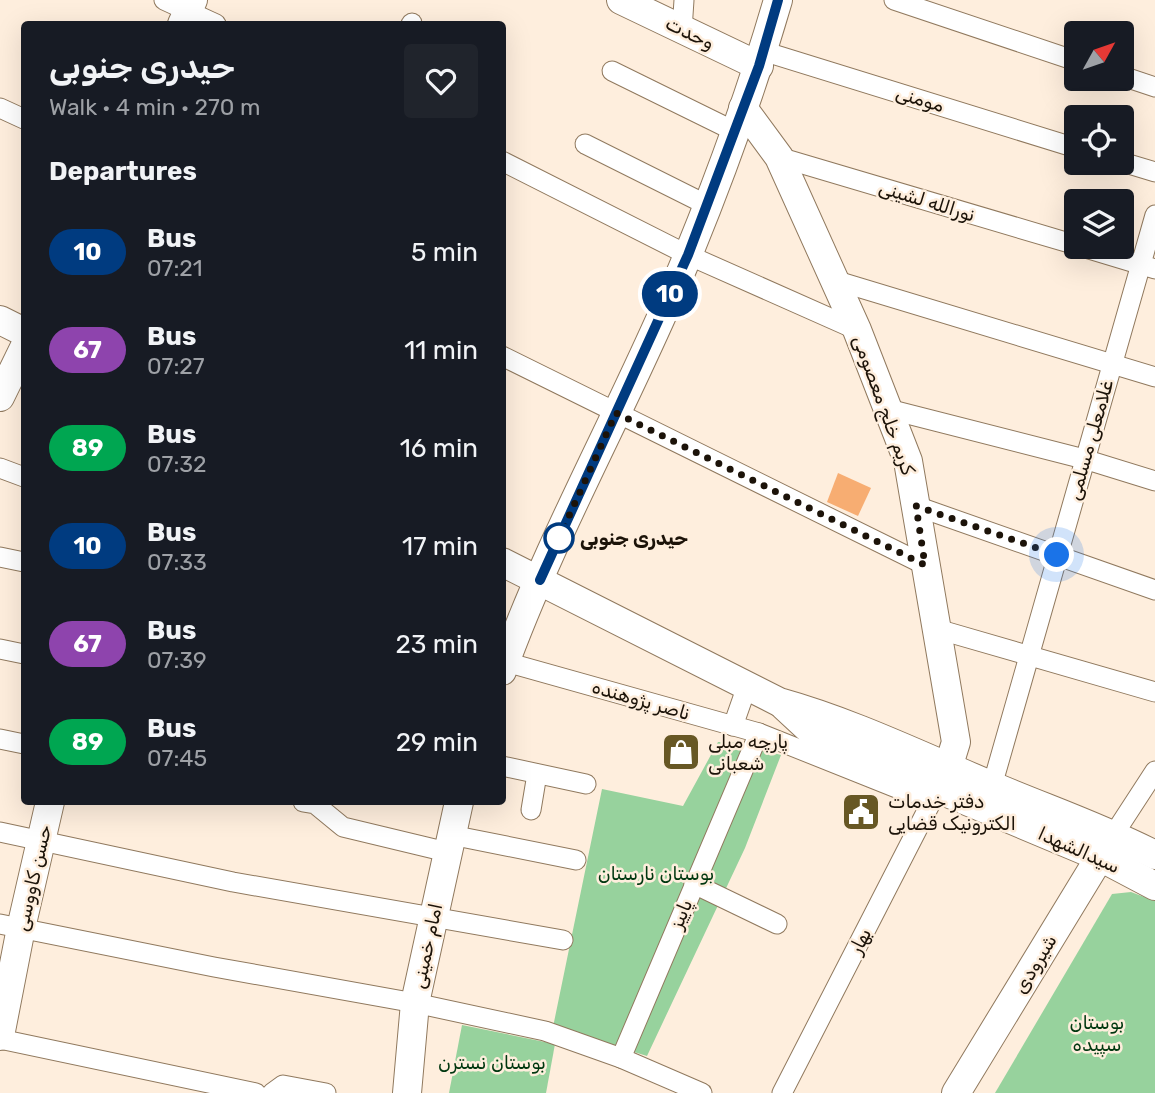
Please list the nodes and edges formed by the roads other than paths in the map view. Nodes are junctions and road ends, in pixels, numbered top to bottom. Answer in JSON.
{"nodes":[{"id":1,"x":621,"y":0,"type":"edge"},
{"id":2,"x":684,"y":0,"type":"edge"},
{"id":3,"x":778,"y":0,"type":"edge"},
{"id":4,"x":894,"y":0,"type":"edge"},
{"id":5,"x":182,"y":9,"type":"edge"},
{"id":6,"x":209,"y":21,"type":"edge"},
{"id":7,"x":682,"y":30,"type":"junction"},
{"id":8,"x":1064,"y":57,"type":"edge"},
{"id":9,"x":761,"y":58,"type":"junction"},
{"id":10,"x":612,"y":71,"type":"dead end"},
{"id":11,"x":1134,"y":80,"type":"edge"},
{"id":12,"x":1155,"y":87,"type":"edge"},
{"id":13,"x":0,"y":108,"type":"edge"},
{"id":14,"x":21,"y":118,"type":"edge"},
{"id":15,"x":738,"y":120,"type":"junction"},
{"id":16,"x":585,"y":144,"type":"dead end"},
{"id":17,"x":1064,"y":145,"type":"edge"},
{"id":18,"x":779,"y":157,"type":"junction"},
{"id":19,"x":506,"y":163,"type":"edge"},
{"id":20,"x":1134,"y":166,"type":"edge"},
{"id":21,"x":1155,"y":172,"type":"edge"},
{"id":22,"x":707,"y":205,"type":"junction"},
{"id":23,"x":1155,"y":215,"type":"edge"},
{"id":24,"x":1064,"y":241,"type":"edge"},
{"id":25,"x":688,"y":255,"type":"junction"},
{"id":26,"x":1122,"y":259,"type":"edge"},
{"id":27,"x":1148,"y":267,"type":"edge"},
{"id":28,"x":834,"y":280,"type":"junction"},
{"id":29,"x":0,"y":320,"type":"edge"},
{"id":30,"x":21,"y":330,"type":"edge"},
{"id":31,"x":857,"y":330,"type":"junction"},
{"id":32,"x":21,"y":354,"type":"edge"},
{"id":33,"x":506,"y":358,"type":"edge"},
{"id":34,"x":1112,"y":363,"type":"junction"},
{"id":35,"x":1155,"y":377,"type":"edge"},
{"id":36,"x":0,"y":397,"type":"edge"},
{"id":37,"x":888,"y":409,"type":"junction"},
{"id":38,"x":616,"y":413,"type":"junction"},
{"id":39,"x":1084,"y":459,"type":"junction"},
{"id":40,"x":0,"y":468,"type":"edge"},
{"id":41,"x":21,"y":476,"type":"edge"},
{"id":42,"x":1155,"y":481,"type":"edge"},
{"id":43,"x":916,"y":506,"type":"junction"},
{"id":44,"x":1057,"y":555,"type":"junction"},
{"id":45,"x":0,"y":557,"type":"edge"},
{"id":46,"x":21,"y":561,"type":"edge"},
{"id":47,"x":506,"y":564,"type":"edge"},
{"id":48,"x":925,"y":565,"type":"junction"},
{"id":49,"x":540,"y":580,"type":"junction"},
{"id":50,"x":1155,"y":590,"type":"edge"},
{"id":51,"x":937,"y":629,"type":"junction"},
{"id":52,"x":0,"y":649,"type":"edge"},
{"id":53,"x":21,"y":653,"type":"edge"},
{"id":54,"x":1028,"y":656,"type":"junction"},
{"id":55,"x":506,"y":657,"type":"edge"},
{"id":56,"x":506,"y":665,"type":"edge"},
{"id":57,"x":747,"y":686,"type":"junction"},
{"id":58,"x":1155,"y":692,"type":"edge"},
{"id":59,"x":733,"y":726,"type":"junction"},
{"id":60,"x":760,"y":733,"type":"junction"},
{"id":61,"x":0,"y":739,"type":"edge"},
{"id":62,"x":21,"y":743,"type":"edge"},
{"id":63,"x":506,"y":767,"type":"edge"},
{"id":64,"x":1155,"y":771,"type":"edge"},
{"id":65,"x":537,"y":774,"type":"junction"},
{"id":66,"x":943,"y":778,"type":"junction"},
{"id":67,"x":586,"y":784,"type":"dead end"},
{"id":68,"x":992,"y":786,"type":"junction"},
{"id":69,"x":49,"y":805,"type":"edge"},
{"id":70,"x":316,"y":805,"type":"edge"},
{"id":71,"x":458,"y":805,"type":"edge"},
{"id":72,"x":531,"y":810,"type":"dead end"},
{"id":73,"x":0,"y":832,"type":"edge"},
{"id":74,"x":41,"y":842,"type":"junction"},
{"id":75,"x":449,"y":843,"type":"junction"},
{"id":76,"x":1107,"y":846,"type":"junction"},
{"id":77,"x":1155,"y":855,"type":"edge"},
{"id":78,"x":576,"y":860,"type":"dead end"},
{"id":79,"x":694,"y":884,"type":"junction"},
{"id":80,"x":1155,"y":886,"type":"edge"},
{"id":81,"x":433,"y":919,"type":"junction"},
{"id":82,"x":777,"y":924,"type":"dead end"},
{"id":83,"x":10,"y":926,"type":"edge"},
{"id":84,"x":563,"y":940,"type":"dead end"},
{"id":85,"x":415,"y":1003,"type":"junction"},
{"id":86,"x":0,"y":1037,"type":"edge"},
{"id":87,"x":621,"y":1058,"type":"junction"},
{"id":88,"x":256,"y":1093,"type":"edge"},
{"id":89,"x":272,"y":1093,"type":"edge"},
{"id":90,"x":326,"y":1093,"type":"edge"},
{"id":91,"x":407,"y":1093,"type":"edge"},
{"id":92,"x":702,"y":1093,"type":"edge"},
{"id":93,"x":782,"y":1093,"type":"edge"},
{"id":94,"x":956,"y":1093,"type":"edge"}],
"edges":[{"from":1,"to":7,"type":"street","name":"وحدت"},
{"from":2,"to":7,"type":"street"},
{"from":3,"to":9,"type":"street"},
{"from":4,"to":8,"type":"street"},
{"from":5,"to":6,"type":"street"},
{"from":7,"to":9,"type":"street","name":"وحدت"},
{"from":9,"to":15,"type":"street"},
{"from":9,"to":17,"type":"street","name":"مومنی"},
{"from":10,"to":15,"type":"street"},
{"from":11,"to":12,"type":"street"},
{"from":13,"to":14,"type":"street"},
{"from":15,"to":18,"type":"street","name":"کریم خلج معصومی"},
{"from":15,"to":22,"type":"street"},
{"from":16,"to":22,"type":"street"},
{"from":18,"to":24,"type":"street","name":"نورالله لشینی"},
{"from":18,"to":28,"type":"street","name":"کریم خلج معصومی"},
{"from":19,"to":25,"type":"street"},
{"from":20,"to":21,"type":"street"},
{"from":22,"to":25,"type":"street"},
{"from":23,"to":27,"type":"street","name":"غلامعلی مسلمی"},
{"from":25,"to":31,"type":"street"},
{"from":25,"to":38,"type":"street"},
{"from":26,"to":27,"type":"street"},
{"from":27,"to":34,"type":"street","name":"غلامعلی مسلمی"},
{"from":28,"to":31,"type":"street","name":"کریم خلج معصومی"},
{"from":28,"to":34,"type":"street"},
{"from":29,"to":30,"type":"street"},
{"from":31,"to":37,"type":"street","name":"کریم خلج معصومی"},
{"from":32,"to":36,"type":"street"},
{"from":33,"to":38,"type":"street"},
{"from":34,"to":35,"type":"street"},
{"from":34,"to":39,"type":"street","name":"غلامعلی مسلمی"},
{"from":37,"to":39,"type":"street"},
{"from":37,"to":43,"type":"street","name":"کریم خلج معصومی"},
{"from":38,"to":48,"type":"street"},
{"from":38,"to":49,"type":"street"},
{"from":39,"to":42,"type":"street"},
{"from":39,"to":44,"type":"street","name":"غلامعلی مسلمی"},
{"from":40,"to":41,"type":"street"},
{"from":43,"to":44,"type":"street"},
{"from":43,"to":48,"type":"street","name":"کریم خلج معصومی"},
{"from":44,"to":50,"type":"street"},
{"from":44,"to":54,"type":"street","name":"غلامعلی مسلمی"},
{"from":45,"to":46,"type":"street"},
{"from":47,"to":49,"type":"street","name":"سیدالشهدا"},
{"from":48,"to":51,"type":"street","name":"کریم خلج معصومی"},
{"from":49,"to":55,"type":"street"},
{"from":49,"to":57,"type":"street","name":"سیدالشهدا"},
{"from":51,"to":54,"type":"street"},
{"from":51,"to":66,"type":"street","name":"کریم خلج معصومی"},
{"from":52,"to":53,"type":"street"},
{"from":54,"to":58,"type":"street"},
{"from":54,"to":68,"type":"street","name":"غلامعلی مسلمی"},
{"from":56,"to":59,"type":"street","name":"ناصر پژوهنده"},
{"from":57,"to":59,"type":"street"},
{"from":57,"to":66,"type":"street","name":"سیدالشهدا"},
{"from":59,"to":60,"type":"street","name":"ناصر پژوهنده"},
{"from":60,"to":66,"type":"street","name":"ناصر پژوهنده"},
{"from":60,"to":79,"type":"street","name":"پاییز"},
{"from":61,"to":62,"type":"street"},
{"from":63,"to":65,"type":"street"},
{"from":64,"to":76,"type":"street"},
{"from":65,"to":67,"type":"street"},
{"from":65,"to":72,"type":"street"},
{"from":66,"to":68,"type":"street","name":"سیدالشهدا"},
{"from":66,"to":76,"type":"street","name":"سیدالشهدا"},
{"from":66,"to":93,"type":"street","name":"بهار"},
{"from":68,"to":76,"type":"street","name":"سیدالشهدا"},
{"from":69,"to":74,"type":"street","name":"حسن کاووسی"},
{"from":70,"to":75,"type":"street"},
{"from":71,"to":75,"type":"street","name":"امام خمینی"},
{"from":73,"to":74,"type":"street"},
{"from":74,"to":81,"type":"street"},
{"from":74,"to":83,"type":"street","name":"حسن کاووسی"},
{"from":75,"to":78,"type":"street"},
{"from":75,"to":81,"type":"street","name":"امام خمینی"},
{"from":76,"to":77,"type":"street","name":"سیدالشهدا"},
{"from":76,"to":80,"type":"street","name":"سیدالشهدا"},
{"from":76,"to":94,"type":"street","name":"شیرودی"},
{"from":79,"to":82,"type":"street"},
{"from":79,"to":87,"type":"street","name":"پاییز"},
{"from":81,"to":84,"type":"street"},
{"from":81,"to":85,"type":"street","name":"امام خمینی"},
{"from":83,"to":85,"type":"street"},
{"from":83,"to":86,"type":"street","name":"حسن کاووسی"},
{"from":85,"to":87,"type":"street"},
{"from":85,"to":91,"type":"street","name":"امام خمینی"},
{"from":86,"to":88,"type":"street"},
{"from":87,"to":92,"type":"street"},
{"from":89,"to":90,"type":"street"}]}
